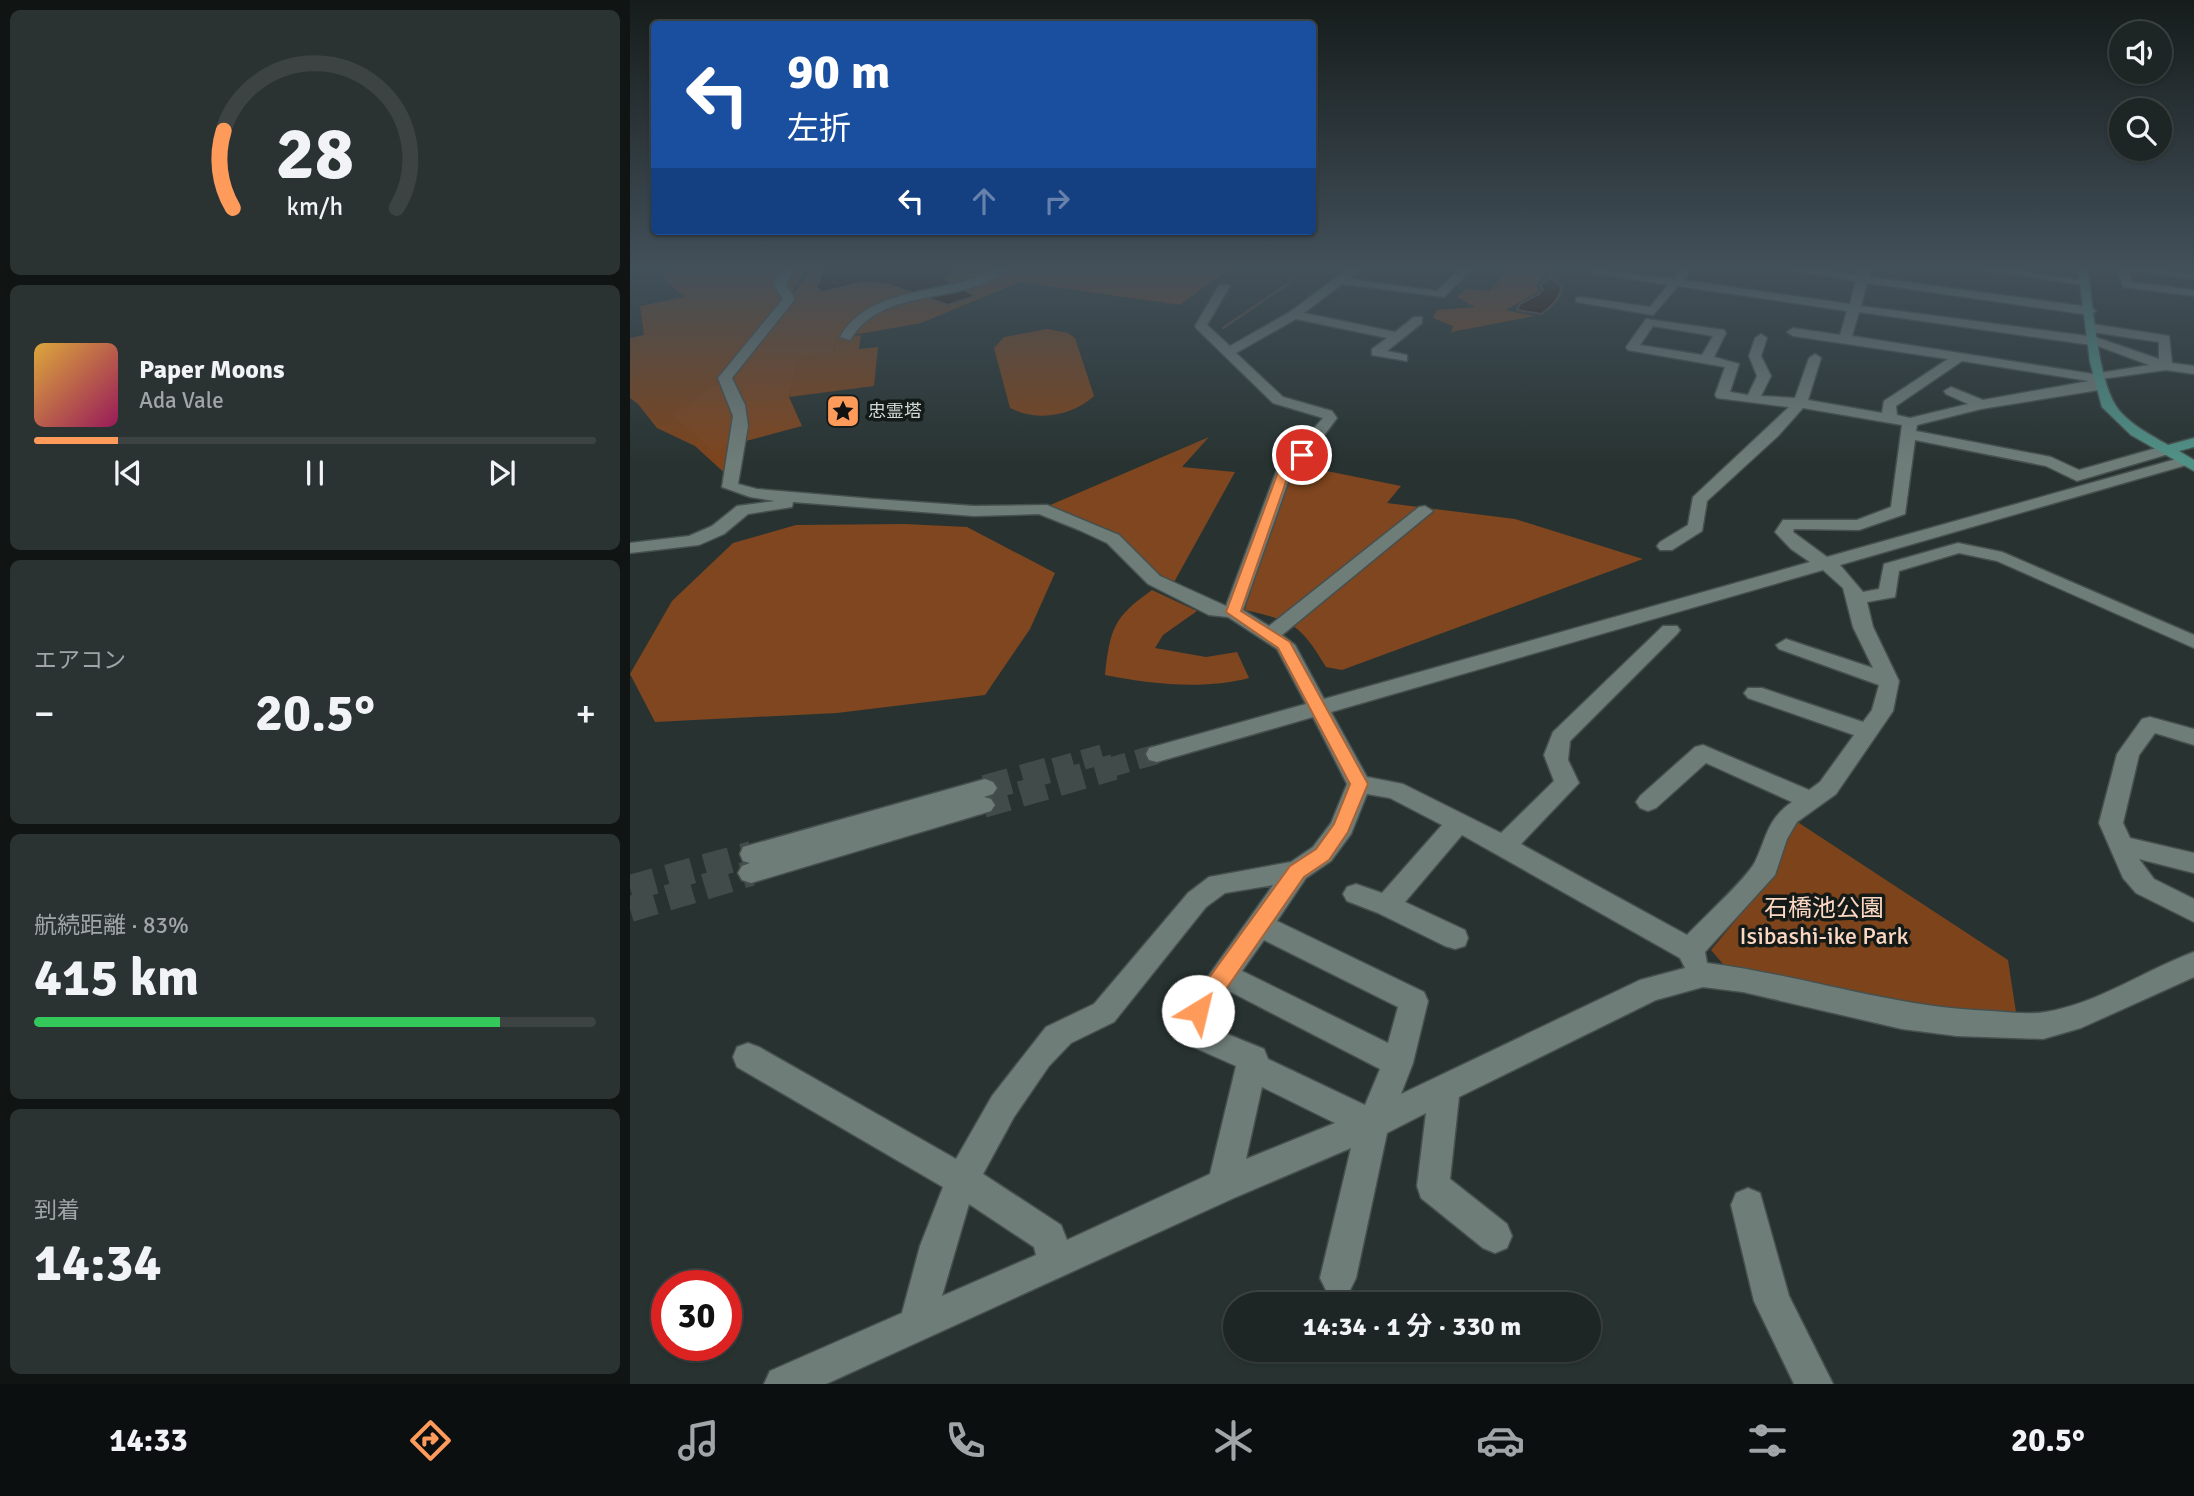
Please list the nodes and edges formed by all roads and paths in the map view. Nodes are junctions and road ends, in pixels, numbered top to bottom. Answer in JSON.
{"nodes":[{"id":1,"x":762,"y":333,"type":"edge"},
{"id":2,"x":848,"y":333,"type":"edge"},
{"id":3,"x":1208,"y":333,"type":"edge"},
{"id":4,"x":1263,"y":333,"type":"edge"},
{"id":5,"x":1380,"y":333,"type":"edge"},
{"id":6,"x":1401,"y":333,"type":"edge"},
{"id":7,"x":1642,"y":333,"type":"edge"},
{"id":8,"x":1717,"y":333,"type":"edge"},
{"id":9,"x":1797,"y":333,"type":"edge"},
{"id":10,"x":1847,"y":333,"type":"edge"},
{"id":11,"x":2035,"y":333,"type":"edge"},
{"id":12,"x":2093,"y":333,"type":"edge"},
{"id":13,"x":1397,"y":336,"type":"junction"},
{"id":14,"x":2094,"y":336,"type":"junction"},
{"id":15,"x":846,"y":337,"type":"dead end"},
{"id":16,"x":1761,"y":338,"type":"dead end"},
{"id":17,"x":1845,"y":339,"type":"junction"},
{"id":18,"x":1229,"y":352,"type":"junction"},
{"id":19,"x":1960,"y":357,"type":"junction"},
{"id":20,"x":1402,"y":358,"type":"dead end"},
{"id":21,"x":1815,"y":358,"type":"dead end"},
{"id":22,"x":1706,"y":360,"type":"junction"},
{"id":23,"x":2166,"y":366,"type":"junction"},
{"id":24,"x":2194,"y":370,"type":"edge"},
{"id":25,"x":2099,"y":380,"type":"junction"},
{"id":26,"x":1951,"y":391,"type":"dead end"},
{"id":27,"x":1752,"y":400,"type":"junction"},
{"id":28,"x":1800,"y":403,"type":"junction"},
{"id":29,"x":1981,"y":405,"type":"junction"},
{"id":30,"x":1890,"y":419,"type":"junction"},
{"id":31,"x":1910,"y":428,"type":"junction"},
{"id":32,"x":2194,"y":442,"type":"edge"},
{"id":33,"x":2167,"y":450,"type":"junction"},
{"id":34,"x":2191,"y":462,"type":"edge"},
{"id":35,"x":2077,"y":477,"type":"junction"},
{"id":36,"x":801,"y":497,"type":"junction"},
{"id":37,"x":1425,"y":511,"type":"dead end"},
{"id":38,"x":1666,"y":546,"type":"dead end"},
{"id":39,"x":630,"y":548,"type":"edge"},
{"id":40,"x":1818,"y":558,"type":"junction"},
{"id":41,"x":1858,"y":598,"type":"junction"},
{"id":42,"x":1233,"y":612,"type":"junction"},
{"id":43,"x":1670,"y":630,"type":"dead end"},
{"id":44,"x":1271,"y":634,"type":"junction"},
{"id":45,"x":2194,"y":642,"type":"edge"},
{"id":46,"x":1786,"y":645,"type":"dead end"},
{"id":47,"x":1889,"y":681,"type":"junction"},
{"id":48,"x":1755,"y":693,"type":"dead end"},
{"id":49,"x":1314,"y":701,"type":"junction"},
{"id":50,"x":1868,"y":732,"type":"junction"},
{"id":51,"x":2194,"y":737,"type":"edge"},
{"id":52,"x":1157,"y":747,"type":"tunnel mouth"},
{"id":53,"x":1359,"y":784,"type":"junction"},
{"id":54,"x":984,"y":796,"type":"tunnel mouth"},
{"id":55,"x":1810,"y":800,"type":"junction"},
{"id":56,"x":1648,"y":802,"type":"dead end"},
{"id":57,"x":1457,"y":824,"type":"junction"},
{"id":58,"x":2121,"y":845,"type":"junction"},
{"id":59,"x":1504,"y":846,"type":"junction"},
{"id":60,"x":2194,"y":863,"type":"edge"},
{"id":61,"x":752,"y":864,"type":"tunnel mouth"},
{"id":62,"x":1297,"y":871,"type":"junction"},
{"id":63,"x":1356,"y":894,"type":"dead end"},
{"id":64,"x":1387,"y":905,"type":"junction"},
{"id":65,"x":2194,"y":911,"type":"edge"},
{"id":66,"x":1261,"y":926,"type":"junction"},
{"id":67,"x":1455,"y":938,"type":"dead end"},
{"id":68,"x":1697,"y":962,"type":"junction"},
{"id":69,"x":2194,"y":964,"type":"edge"},
{"id":70,"x":1224,"y":975,"type":"junction"},
{"id":71,"x":748,"y":1057,"type":"dead end"},
{"id":72,"x":1398,"y":1063,"type":"junction"},
{"id":73,"x":1252,"y":1067,"type":"junction"},
{"id":74,"x":1445,"y":1088,"type":"junction"},
{"id":75,"x":1373,"y":1122,"type":"junction"},
{"id":76,"x":965,"y":1182,"type":"junction"},
{"id":77,"x":1224,"y":1185,"type":"junction"},
{"id":78,"x":1748,"y":1205,"type":"dead end"},
{"id":79,"x":1495,"y":1236,"type":"dead end"},
{"id":80,"x":1055,"y":1264,"type":"junction"},
{"id":81,"x":1338,"y":1278,"type":"dead end"},
{"id":82,"x":917,"y":1324,"type":"junction"},
{"id":83,"x":783,"y":1384,"type":"edge"},
{"id":84,"x":1814,"y":1384,"type":"edge"}],
"edges":[{"from":1,"to":36,"type":"street"},
{"from":2,"to":15,"type":"street"},
{"from":3,"to":18,"type":"street"},
{"from":4,"to":18,"type":"street"},
{"from":5,"to":13,"type":"street"},
{"from":6,"to":13,"type":"street"},
{"from":7,"to":22,"type":"street"},
{"from":8,"to":22,"type":"street"},
{"from":9,"to":17,"type":"street"},
{"from":10,"to":17,"type":"street"},
{"from":11,"to":14,"type":"street"},
{"from":12,"to":14,"type":"main road"},
{"from":13,"to":20,"type":"street"},
{"from":14,"to":23,"type":"street"},
{"from":14,"to":23,"type":"street"},
{"from":14,"to":25,"type":"main road"},
{"from":16,"to":27,"type":"street"},
{"from":17,"to":19,"type":"street"},
{"from":18,"to":42,"type":"street"},
{"from":19,"to":25,"type":"street"},
{"from":19,"to":30,"type":"street"},
{"from":21,"to":28,"type":"street"},
{"from":22,"to":27,"type":"street"},
{"from":23,"to":24,"type":"street"},
{"from":23,"to":25,"type":"street"},
{"from":25,"to":29,"type":"street"},
{"from":25,"to":33,"type":"main road"},
{"from":26,"to":29,"type":"street"},
{"from":27,"to":28,"type":"street"},
{"from":28,"to":30,"type":"street"},
{"from":28,"to":38,"type":"street"},
{"from":29,"to":31,"type":"street"},
{"from":30,"to":31,"type":"street"},
{"from":31,"to":35,"type":"street"},
{"from":31,"to":40,"type":"street"},
{"from":32,"to":33,"type":"main road"},
{"from":33,"to":34,"type":"main road"},
{"from":33,"to":35,"type":"street"},
{"from":34,"to":40,"type":"street"},
{"from":35,"to":40,"type":"street"},
{"from":36,"to":39,"type":"street"},
{"from":36,"to":42,"type":"street"},
{"from":37,"to":44,"type":"street"},
{"from":40,"to":41,"type":"street"},
{"from":40,"to":49,"type":"street"},
{"from":41,"to":45,"type":"street"},
{"from":41,"to":47,"type":"street"},
{"from":42,"to":44,"type":"street"},
{"from":43,"to":59,"type":"street"},
{"from":44,"to":49,"type":"street"},
{"from":46,"to":47,"type":"street"},
{"from":47,"to":50,"type":"street"},
{"from":48,"to":50,"type":"street"},
{"from":49,"to":52,"type":"street"},
{"from":49,"to":53,"type":"street"},
{"from":50,"to":55,"type":"street"},
{"from":51,"to":58,"type":"street"},
{"from":53,"to":57,"type":"street"},
{"from":53,"to":62,"type":"street"},
{"from":54,"to":61,"type":"street"},
{"from":55,"to":56,"type":"street"},
{"from":55,"to":68,"type":"street"},
{"from":57,"to":59,"type":"street"},
{"from":57,"to":64,"type":"street"},
{"from":58,"to":60,"type":"street"},
{"from":58,"to":65,"type":"street"},
{"from":59,"to":68,"type":"street"},
{"from":62,"to":66,"type":"street"},
{"from":62,"to":76,"type":"street"},
{"from":63,"to":64,"type":"street"},
{"from":64,"to":67,"type":"street"},
{"from":66,"to":70,"type":"street"},
{"from":66,"to":72,"type":"street"},
{"from":68,"to":69,"type":"street"},
{"from":68,"to":74,"type":"street"},
{"from":70,"to":72,"type":"street"},
{"from":70,"to":73,"type":"street"},
{"from":71,"to":76,"type":"street"},
{"from":72,"to":75,"type":"street"},
{"from":73,"to":75,"type":"street"},
{"from":73,"to":77,"type":"street"},
{"from":74,"to":75,"type":"street"},
{"from":74,"to":79,"type":"street"},
{"from":75,"to":77,"type":"street"},
{"from":75,"to":81,"type":"street"},
{"from":76,"to":80,"type":"street"},
{"from":76,"to":82,"type":"street"},
{"from":77,"to":80,"type":"street"},
{"from":78,"to":84,"type":"street"},
{"from":80,"to":82,"type":"street"},
{"from":82,"to":83,"type":"street"}]}
